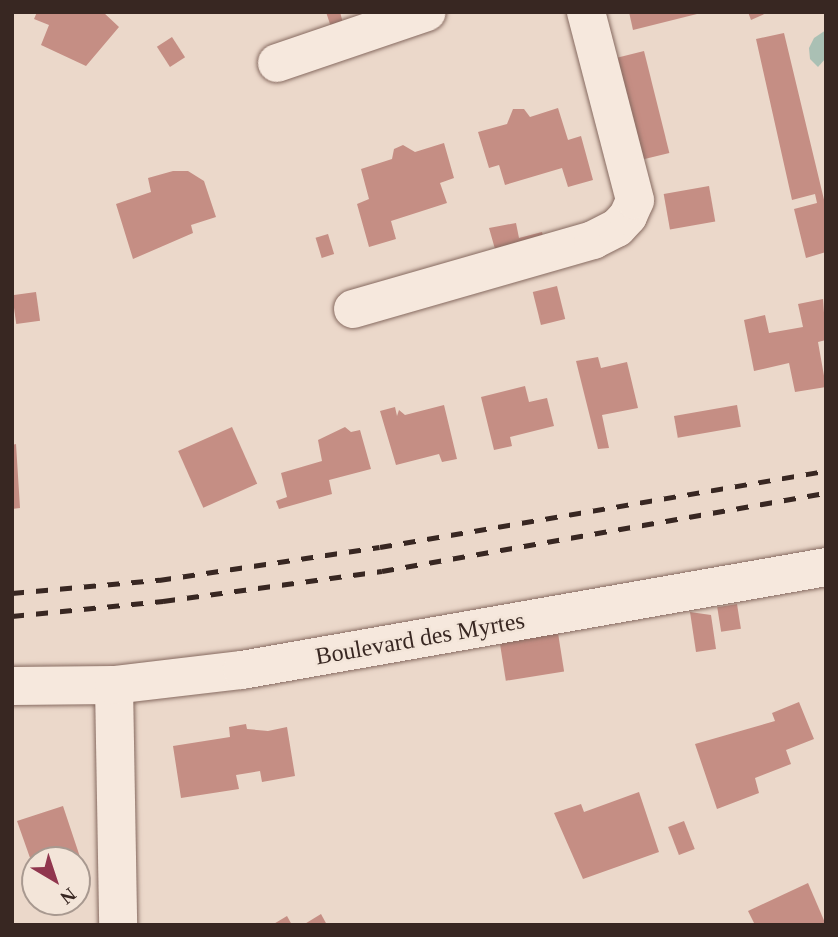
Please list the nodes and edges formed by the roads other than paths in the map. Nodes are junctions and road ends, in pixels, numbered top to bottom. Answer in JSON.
{"nodes":[{"id":1,"x":427,"y":12,"type":"edge"},
{"id":2,"x":586,"y":12,"type":"edge"},
{"id":3,"x":277,"y":63,"type":"dead end"},
{"id":4,"x":353,"y":310,"type":"dead end"},
{"id":5,"x":826,"y":567,"type":"edge"},
{"id":6,"x":114,"y":685,"type":"junction"},
{"id":7,"x":12,"y":686,"type":"edge"},
{"id":8,"x":111,"y":922,"type":"edge"}],
"edges":[{"from":1,"to":3,"type":"street"},
{"from":2,"to":4,"type":"street"},
{"from":5,"to":6,"type":"street","name":"Boulevard des Myrtes"},
{"from":6,"to":7,"type":"street","name":"Boulevard des Myrtes"},
{"from":6,"to":8,"type":"street"}]}
